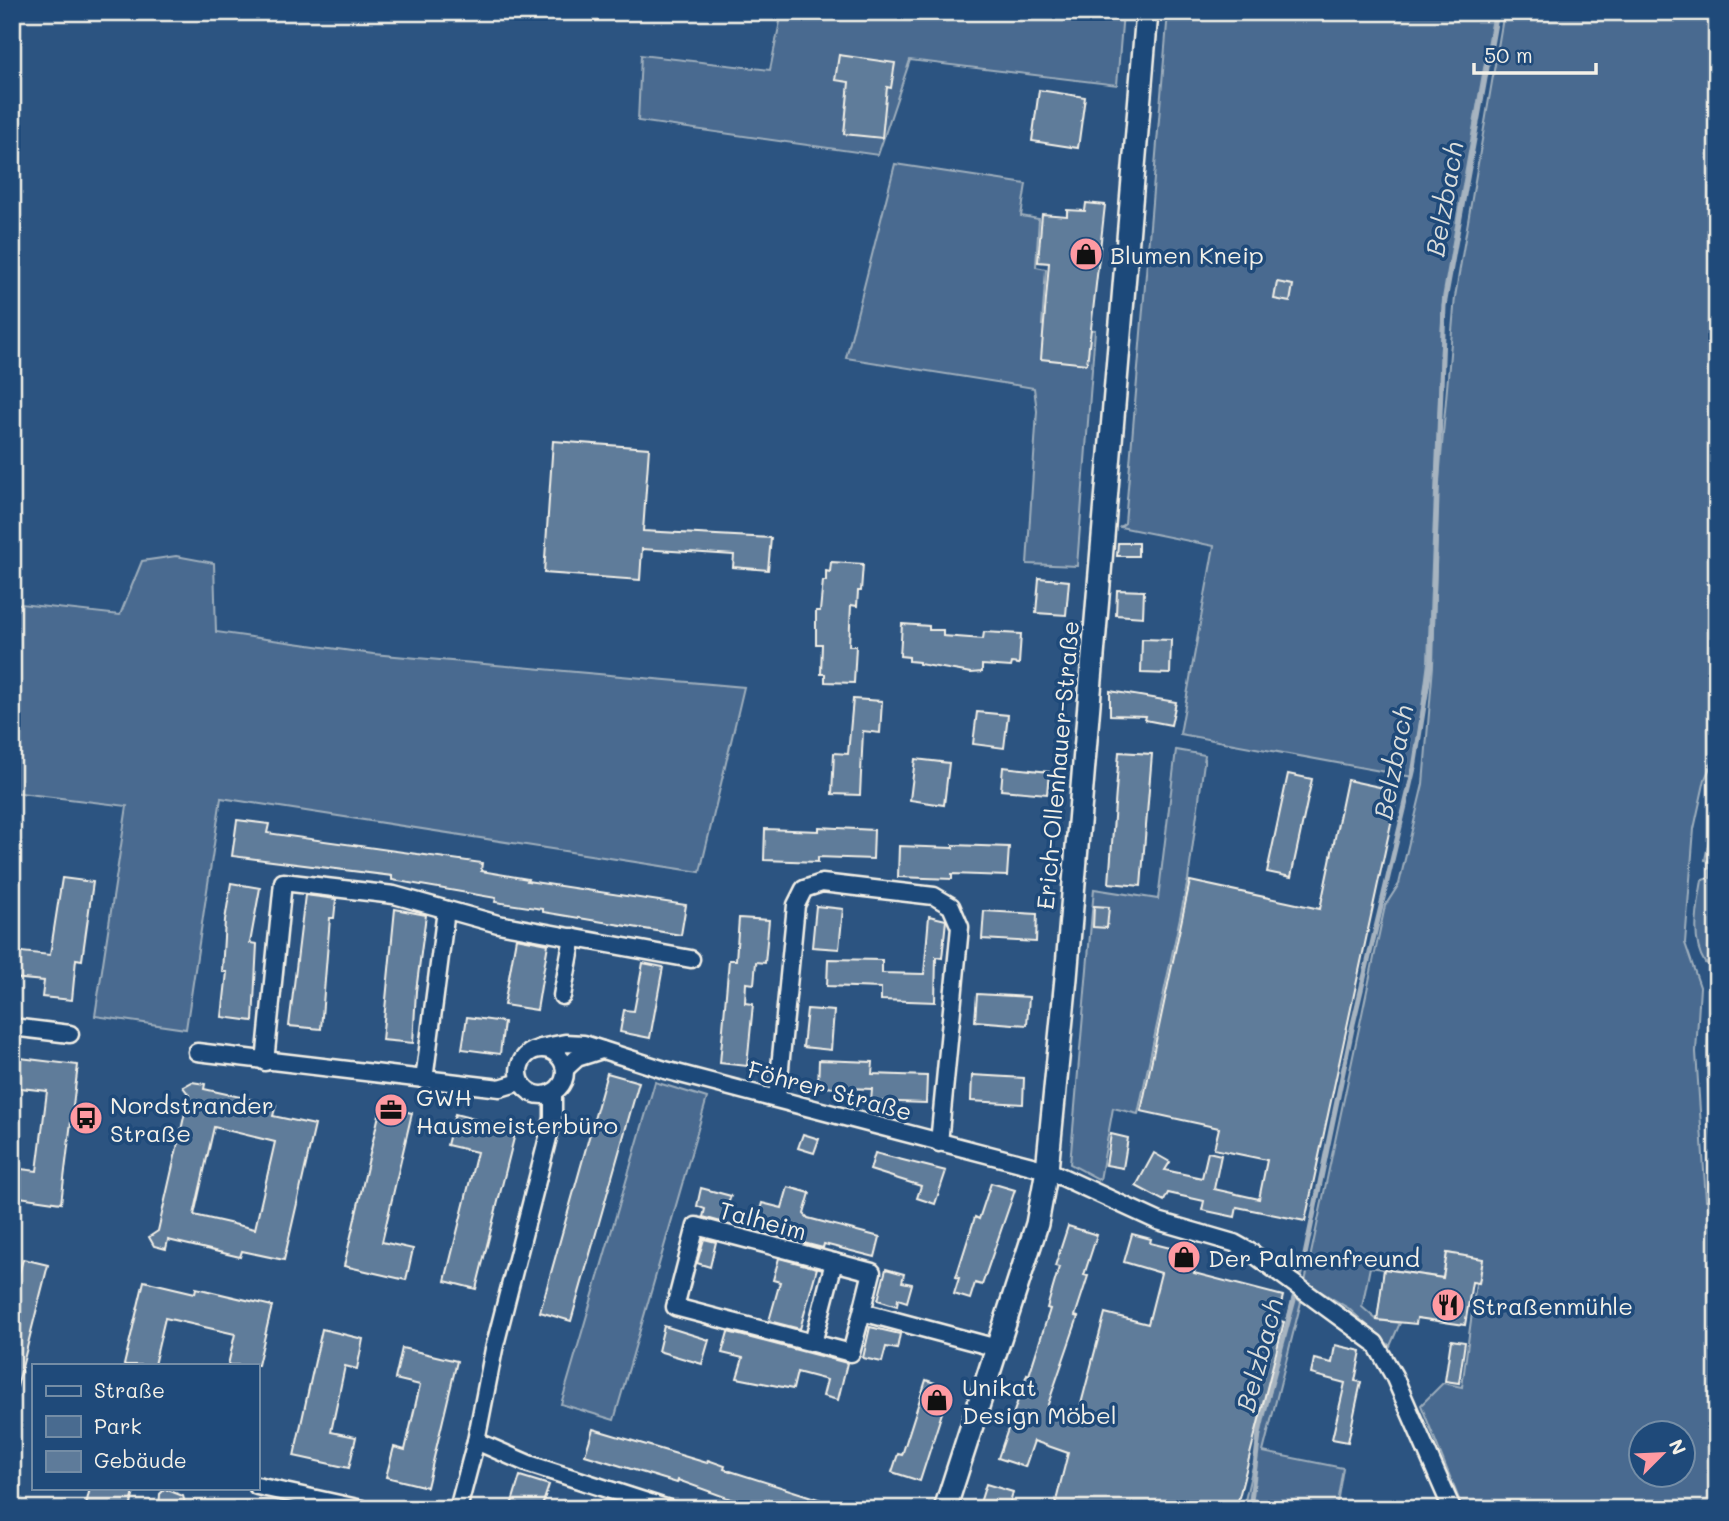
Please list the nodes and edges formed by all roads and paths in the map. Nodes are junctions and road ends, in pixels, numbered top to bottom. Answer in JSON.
{"nodes":[{"id":1,"x":1147,"y":12,"type":"edge"},
{"id":2,"x":446,"y":910,"type":"junction"},
{"id":3,"x":573,"y":937,"type":"junction"},
{"id":4,"x":691,"y":959,"type":"dead end"},
{"id":5,"x":562,"y":996,"type":"dead end"},
{"id":6,"x":12,"y":1027,"type":"edge"},
{"id":7,"x":70,"y":1034,"type":"dead end"},
{"id":8,"x":540,"y":1048,"type":"junction"},
{"id":9,"x":602,"y":1050,"type":"junction"},
{"id":10,"x":197,"y":1052,"type":"dead end"},
{"id":11,"x":265,"y":1062,"type":"junction"},
{"id":12,"x":565,"y":1069,"type":"junction"},
{"id":13,"x":424,"y":1080,"type":"junction"},
{"id":14,"x":520,"y":1082,"type":"junction"},
{"id":15,"x":553,"y":1092,"type":"junction"},
{"id":16,"x":777,"y":1098,"type":"junction"},
{"id":17,"x":939,"y":1143,"type":"junction"},
{"id":18,"x":1047,"y":1170,"type":"junction"},
{"id":19,"x":834,"y":1262,"type":"junction"},
{"id":20,"x":862,"y":1312,"type":"junction"},
{"id":21,"x":813,"y":1343,"type":"junction"},
{"id":22,"x":996,"y":1348,"type":"junction"},
{"id":23,"x":476,"y":1441,"type":"junction"},
{"id":24,"x":259,"y":1486,"type":"edge"},
{"id":25,"x":362,"y":1509,"type":"edge"},
{"id":26,"x":458,"y":1509,"type":"edge"},
{"id":27,"x":669,"y":1509,"type":"edge"},
{"id":28,"x":946,"y":1509,"type":"edge"},
{"id":29,"x":1452,"y":1509,"type":"edge"}],
"edges":[{"from":1,"to":18,"type":"street","name":"Erich-Ollenhauer-Straße"},
{"from":2,"to":3,"type":"street"},
{"from":2,"to":11,"type":"street"},
{"from":2,"to":13,"type":"street"},
{"from":3,"to":4,"type":"street"},
{"from":3,"to":5,"type":"street"},
{"from":6,"to":7,"type":"street"},
{"from":8,"to":9,"type":"street","name":"Föhrer Straße"},
{"from":8,"to":12,"type":"street"},
{"from":8,"to":14,"type":"street"},
{"from":9,"to":12,"type":"street"},
{"from":9,"to":16,"type":"street","name":"Föhrer Straße"},
{"from":10,"to":11,"type":"street"},
{"from":11,"to":13,"type":"street"},
{"from":12,"to":15,"type":"street"},
{"from":13,"to":14,"type":"street"},
{"from":14,"to":15,"type":"street"},
{"from":15,"to":23,"type":"street"},
{"from":16,"to":17,"type":"street","name":"Föhrer Straße"},
{"from":16,"to":17,"type":"street"},
{"from":17,"to":18,"type":"street","name":"Föhrer Straße"},
{"from":18,"to":22,"type":"street","name":"Erich-Ollenhauer-Straße"},
{"from":18,"to":29,"type":"street","name":"Föhrer Straße"},
{"from":19,"to":20,"type":"street","name":"Talheim"},
{"from":19,"to":21,"type":"street","name":"Talheim"},
{"from":19,"to":21,"type":"street","name":"Talheim"},
{"from":20,"to":21,"type":"street","name":"Talheim"},
{"from":20,"to":22,"type":"street"},
{"from":22,"to":28,"type":"street","name":"Erich-Ollenhauer-Straße"},
{"from":23,"to":26,"type":"street"},
{"from":23,"to":27,"type":"street"},
{"from":24,"to":25,"type":"street"}]}
